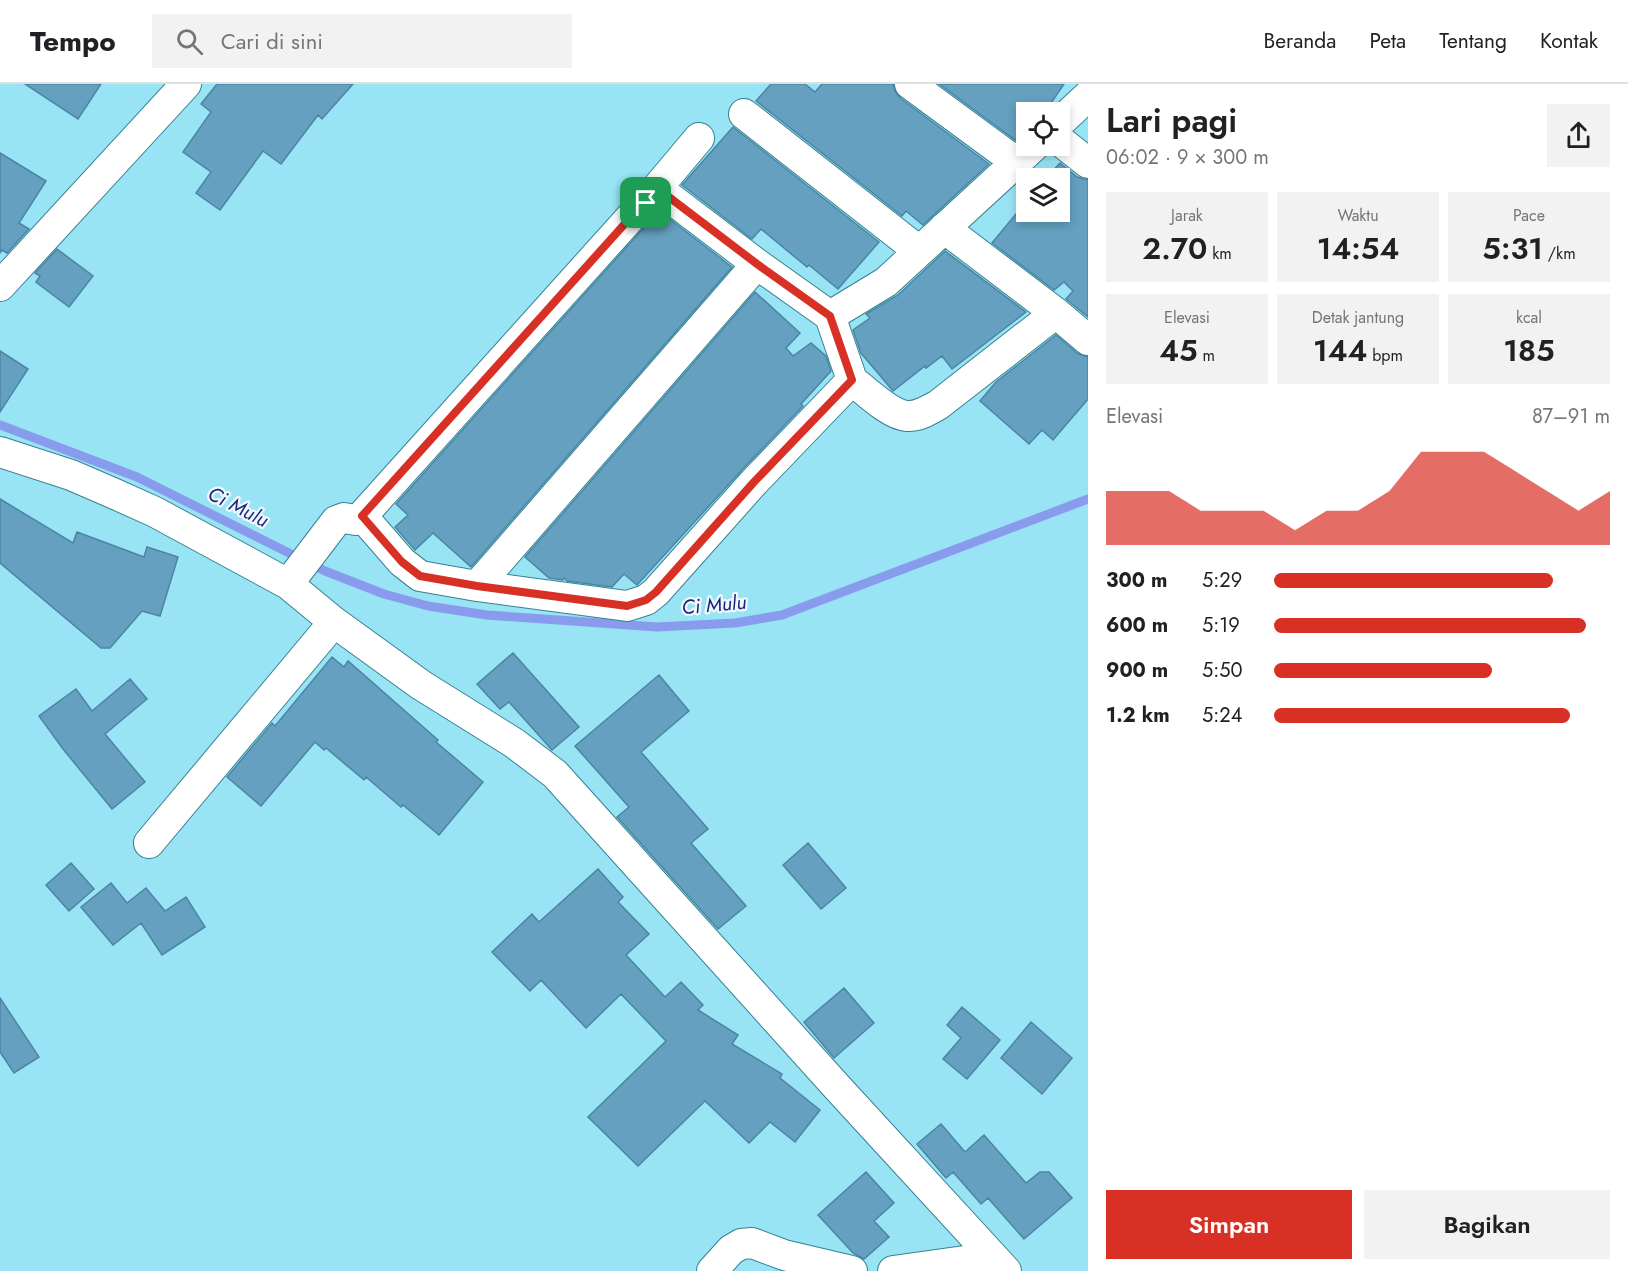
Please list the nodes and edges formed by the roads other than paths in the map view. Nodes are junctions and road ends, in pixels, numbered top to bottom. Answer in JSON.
{"nodes":[{"id":1,"x":186,"y":84,"type":"edge"},
{"id":2,"x":910,"y":84,"type":"edge"},
{"id":3,"x":1088,"y":96,"type":"edge"},
{"id":4,"x":1070,"y":113,"type":"edge"},
{"id":5,"x":744,"y":114,"type":"dead end"},
{"id":6,"x":699,"y":138,"type":"dead end"},
{"id":7,"x":1016,"y":149,"type":"edge"},
{"id":8,"x":1070,"y":149,"type":"edge"},
{"id":9,"x":1023,"y":156,"type":"edge"},
{"id":10,"x":1088,"y":163,"type":"edge"},
{"id":11,"x":657,"y":188,"type":"junction"},
{"id":12,"x":944,"y":228,"type":"junction"},
{"id":13,"x":919,"y":251,"type":"junction"},
{"id":14,"x":757,"y":264,"type":"junction"},
{"id":15,"x":0,"y":286,"type":"edge"},
{"id":16,"x":1056,"y":314,"type":"junction"},
{"id":17,"x":830,"y":316,"type":"junction"},
{"id":18,"x":1088,"y":340,"type":"edge"},
{"id":19,"x":852,"y":380,"type":"junction"},
{"id":20,"x":0,"y":452,"type":"edge"},
{"id":21,"x":362,"y":516,"type":"junction"},
{"id":22,"x":293,"y":577,"type":"junction"},
{"id":23,"x":477,"y":586,"type":"junction"},
{"id":24,"x":334,"y":622,"type":"junction"},
{"id":25,"x":149,"y":843,"type":"dead end"},
{"id":26,"x":999,"y":1264,"type":"edge"},
{"id":27,"x":712,"y":1271,"type":"edge"},
{"id":28,"x":852,"y":1271,"type":"edge"},
{"id":29,"x":893,"y":1271,"type":"edge"}],
"edges":[{"from":1,"to":15,"type":"street"},
{"from":2,"to":7,"type":"street"},
{"from":3,"to":4,"type":"street"},
{"from":5,"to":13,"type":"street"},
{"from":6,"to":11,"type":"street"},
{"from":8,"to":10,"type":"street"},
{"from":9,"to":12,"type":"street"},
{"from":11,"to":14,"type":"street"},
{"from":11,"to":21,"type":"street"},
{"from":12,"to":13,"type":"street"},
{"from":12,"to":16,"type":"street"},
{"from":13,"to":17,"type":"street"},
{"from":14,"to":17,"type":"street"},
{"from":14,"to":23,"type":"street"},
{"from":16,"to":18,"type":"street"},
{"from":16,"to":19,"type":"street"},
{"from":17,"to":19,"type":"street"},
{"from":19,"to":23,"type":"street"},
{"from":20,"to":22,"type":"street"},
{"from":21,"to":22,"type":"street"},
{"from":21,"to":23,"type":"street"},
{"from":22,"to":24,"type":"street"},
{"from":24,"to":25,"type":"street"},
{"from":24,"to":26,"type":"street"},
{"from":26,"to":29,"type":"street"},
{"from":27,"to":28,"type":"street"}]}
